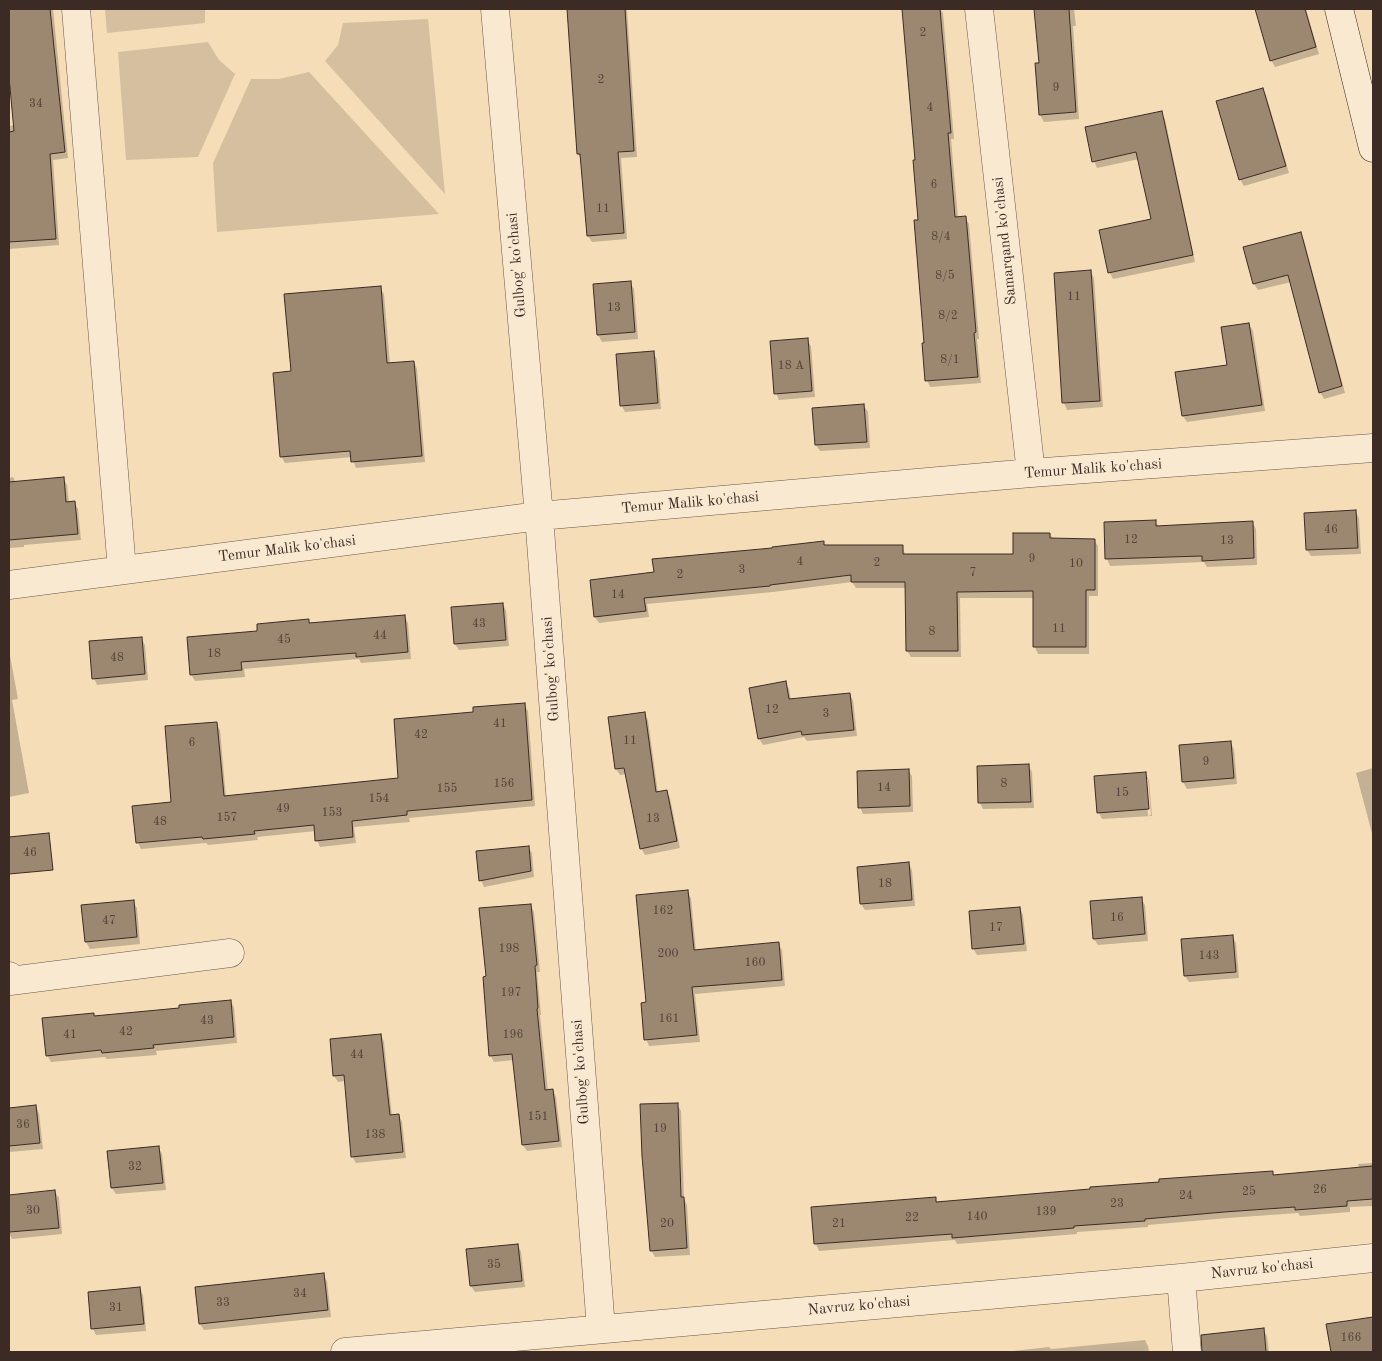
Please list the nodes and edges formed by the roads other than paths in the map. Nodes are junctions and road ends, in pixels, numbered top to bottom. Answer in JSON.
{"nodes":[{"id":1,"x":76,"y":9,"type":"edge"},
{"id":2,"x":495,"y":9,"type":"edge"},
{"id":3,"x":979,"y":9,"type":"edge"},
{"id":4,"x":1339,"y":9,"type":"edge"},
{"id":5,"x":1373,"y":148,"type":"edge"},
{"id":6,"x":1373,"y":448,"type":"edge"},
{"id":7,"x":1031,"y":473,"type":"junction"},
{"id":8,"x":539,"y":516,"type":"junction"},
{"id":9,"x":122,"y":570,"type":"junction"},
{"id":10,"x":9,"y":585,"type":"edge"},
{"id":11,"x":230,"y":953,"type":"dead end"},
{"id":12,"x":9,"y":976,"type":"edge"},
{"id":13,"x":1373,"y":1258,"type":"edge"},
{"id":14,"x":1181,"y":1278,"type":"junction"},
{"id":15,"x":601,"y":1329,"type":"junction"},
{"id":16,"x":345,"y":1352,"type":"edge"},
{"id":17,"x":1187,"y":1352,"type":"edge"}],
"edges":[{"from":1,"to":9,"type":"street"},
{"from":2,"to":8,"type":"street","name":"Gulbog' ko'chasi"},
{"from":3,"to":7,"type":"street","name":"Samarqand ko'chasi"},
{"from":4,"to":5,"type":"street"},
{"from":6,"to":7,"type":"street","name":"Temur Malik ko'chasi"},
{"from":7,"to":8,"type":"street","name":"Temur Malik ko'chasi"},
{"from":8,"to":9,"type":"street","name":"Temur Malik ko'chasi"},
{"from":8,"to":15,"type":"street","name":"Gulbog' ko'chasi"},
{"from":9,"to":10,"type":"street","name":"Temur Malik ko'chasi"},
{"from":11,"to":12,"type":"street"},
{"from":13,"to":14,"type":"street","name":"Navruz ko'chasi"},
{"from":14,"to":15,"type":"street","name":"Navruz ko'chasi"},
{"from":14,"to":17,"type":"street"},
{"from":15,"to":16,"type":"street","name":"Navruz ko'chasi"}]}
